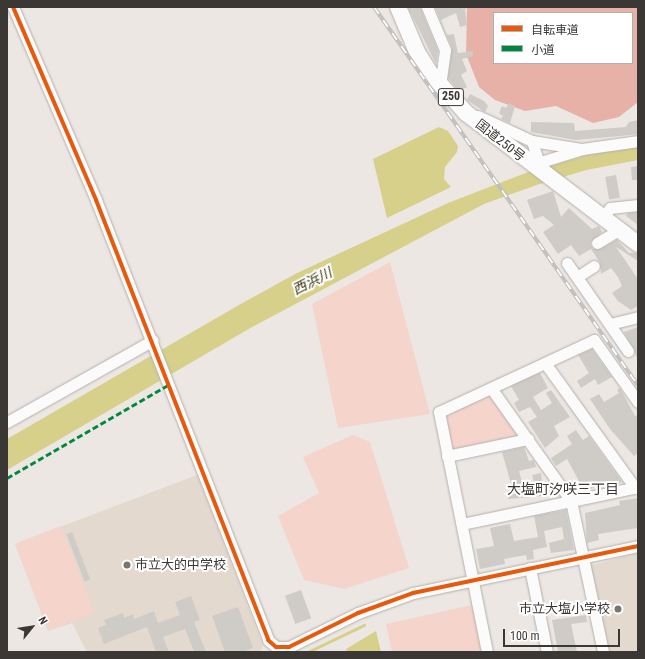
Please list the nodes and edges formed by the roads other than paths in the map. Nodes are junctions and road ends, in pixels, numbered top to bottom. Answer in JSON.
{"nodes":[{"id":1,"x":14,"y":7,"type":"edge"},
{"id":2,"x":398,"y":7,"type":"edge"},
{"id":3,"x":427,"y":7,"type":"edge"},
{"id":4,"x":440,"y":84,"type":"junction"},
{"id":5,"x":466,"y":113,"type":"junction"},
{"id":6,"x":638,"y":140,"type":"edge"},
{"id":7,"x":532,"y":141,"type":"junction"},
{"id":8,"x":582,"y":148,"type":"junction"},
{"id":9,"x":535,"y":165,"type":"junction"},
{"id":10,"x":638,"y":205,"type":"edge"},
{"id":11,"x":602,"y":218,"type":"junction"},
{"id":12,"x":619,"y":230,"type":"junction"},
{"id":13,"x":597,"y":243,"type":"dead end"},
{"id":14,"x":638,"y":244,"type":"edge"},
{"id":15,"x":567,"y":263,"type":"dead end"},
{"id":16,"x":594,"y":266,"type":"dead end"},
{"id":17,"x":577,"y":277,"type":"junction"},
{"id":18,"x":638,"y":317,"type":"edge"},
{"id":19,"x":610,"y":324,"type":"junction"},
{"id":20,"x":154,"y":343,"type":"junction"},
{"id":21,"x":628,"y":351,"type":"dead end"},
{"id":22,"x":545,"y":363,"type":"junction"},
{"id":23,"x":491,"y":388,"type":"junction"},
{"id":24,"x":638,"y":402,"type":"edge"},
{"id":25,"x":7,"y":422,"type":"edge"},
{"id":26,"x":528,"y":439,"type":"junction"},
{"id":27,"x":447,"y":456,"type":"junction"},
{"id":28,"x":636,"y":488,"type":"edge"},
{"id":29,"x":571,"y":501,"type":"junction"},
{"id":30,"x":462,"y":524,"type":"junction"},
{"id":31,"x":638,"y":546,"type":"edge"},
{"id":32,"x":582,"y":557,"type":"junction"},
{"id":33,"x":530,"y":568,"type":"junction"},
{"id":34,"x":472,"y":579,"type":"junction"},
{"id":35,"x":274,"y":649,"type":"edge"},
{"id":36,"x":488,"y":652,"type":"edge"},
{"id":37,"x":547,"y":652,"type":"edge"},
{"id":38,"x":603,"y":652,"type":"edge"}],
"edges":[{"from":1,"to":20,"type":"street"},
{"from":2,"to":4,"type":"highway","name":"国道250号","number":"250"},
{"from":3,"to":4,"type":"street"},
{"from":4,"to":5,"type":"highway","name":"国道250号","number":"250"},
{"from":5,"to":7,"type":"street"},
{"from":5,"to":9,"type":"highway","name":"国道250号","number":"250"},
{"from":6,"to":8,"type":"street"},
{"from":7,"to":8,"type":"street"},
{"from":7,"to":9,"type":"street"},
{"from":8,"to":9,"type":"street"},
{"from":9,"to":11,"type":"highway","name":"国道250号","number":"250"},
{"from":10,"to":11,"type":"street"},
{"from":11,"to":12,"type":"highway","name":"国道250号","number":"250"},
{"from":12,"to":13,"type":"street"},
{"from":12,"to":14,"type":"highway","name":"国道250号","number":"250"},
{"from":15,"to":17,"type":"street"},
{"from":16,"to":17,"type":"street"},
{"from":17,"to":19,"type":"street"},
{"from":18,"to":19,"type":"street"},
{"from":19,"to":21,"type":"street"},
{"from":20,"to":25,"type":"street"},
{"from":20,"to":35,"type":"street"},
{"from":22,"to":23,"type":"street"},
{"from":22,"to":24,"type":"street"},
{"from":22,"to":28,"type":"street"},
{"from":23,"to":26,"type":"street"},
{"from":23,"to":27,"type":"street"},
{"from":26,"to":27,"type":"street"},
{"from":26,"to":29,"type":"street"},
{"from":27,"to":30,"type":"street"},
{"from":28,"to":29,"type":"street"},
{"from":29,"to":30,"type":"street"},
{"from":29,"to":32,"type":"street"},
{"from":30,"to":34,"type":"street"},
{"from":31,"to":32,"type":"street"},
{"from":32,"to":33,"type":"street"},
{"from":32,"to":38,"type":"street"},
{"from":33,"to":34,"type":"street"},
{"from":33,"to":37,"type":"street"},
{"from":34,"to":35,"type":"street"},
{"from":34,"to":36,"type":"street"}]}
